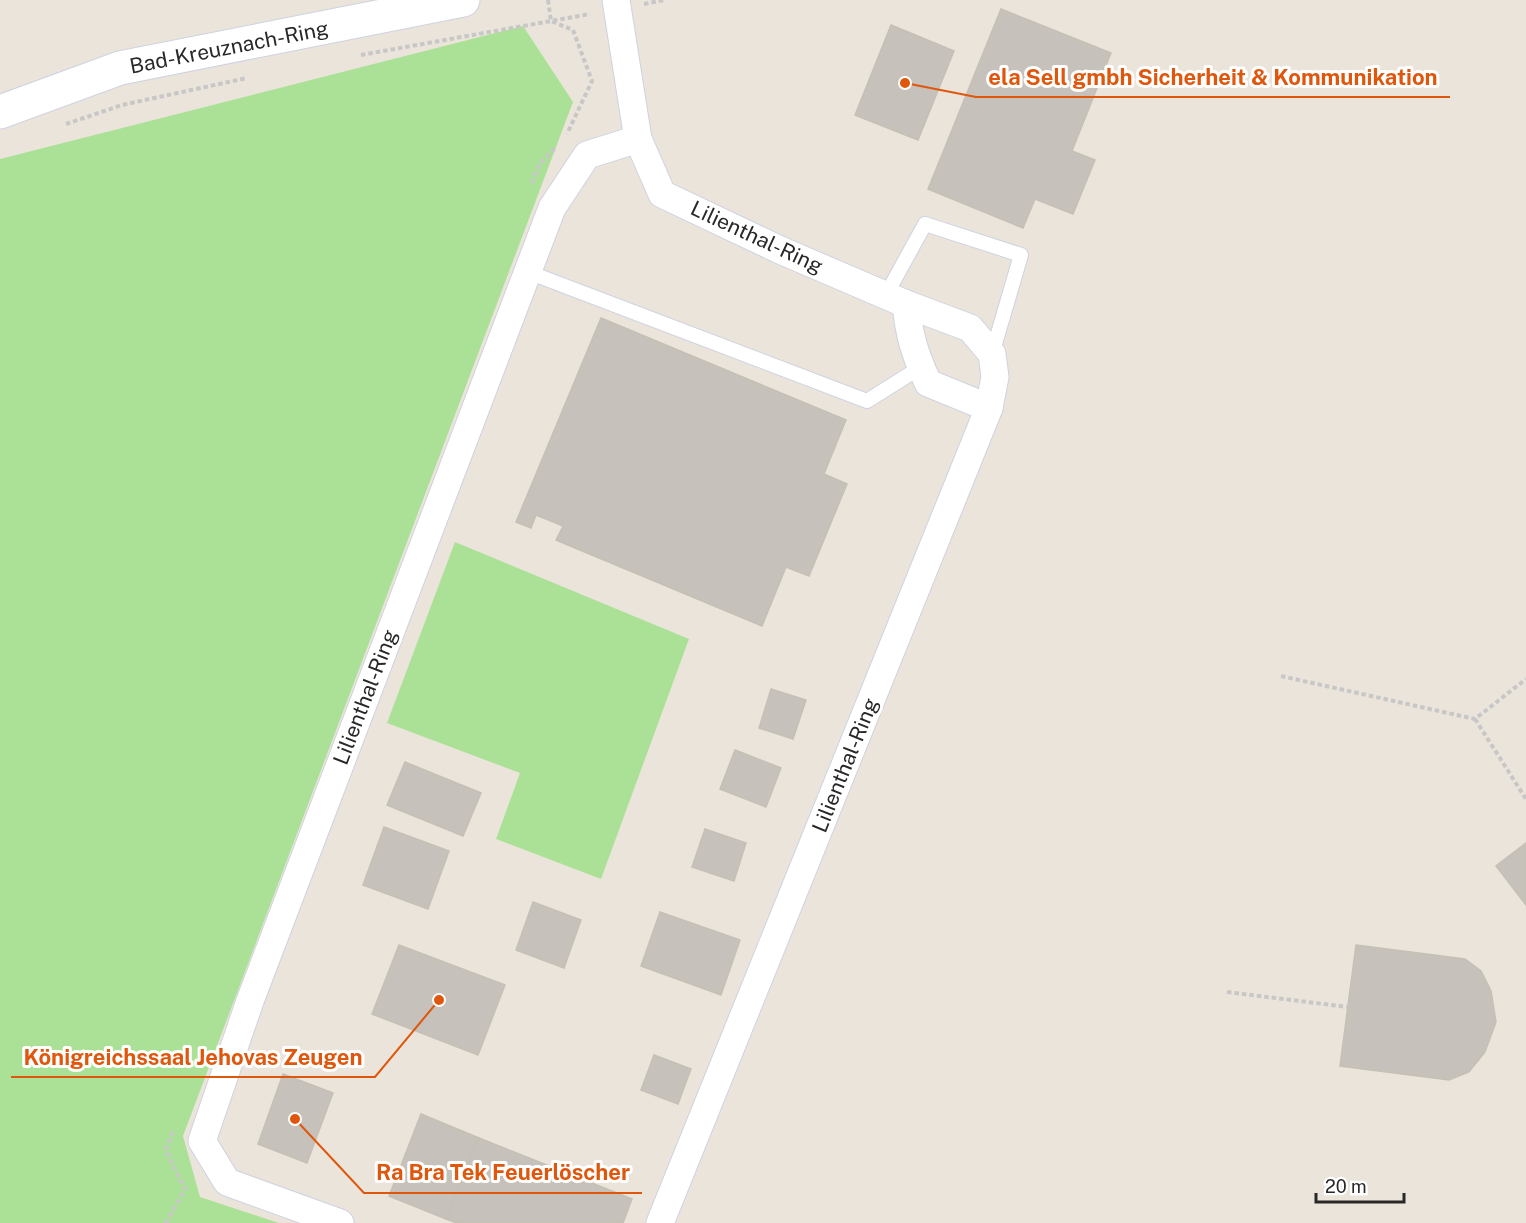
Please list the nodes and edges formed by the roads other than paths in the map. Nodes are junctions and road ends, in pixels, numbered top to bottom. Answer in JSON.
{"nodes":[{"id":1,"x":463,"y":0,"type":"edge"},
{"id":2,"x":617,"y":4,"type":"edge"},
{"id":3,"x":0,"y":112,"type":"edge"},
{"id":4,"x":638,"y":139,"type":"junction"},
{"id":5,"x":528,"y":272,"type":"junction"},
{"id":6,"x":896,"y":300,"type":"junction"},
{"id":7,"x":992,"y":354,"type":"junction"},
{"id":8,"x":921,"y":367,"type":"junction"},
{"id":9,"x":989,"y":408,"type":"junction"},
{"id":10,"x":340,"y":1223,"type":"edge"},
{"id":11,"x":660,"y":1223,"type":"edge"}],
"edges":[{"from":1,"to":3,"type":"main road","name":"Bad-Kreuznach-Ring"},
{"from":2,"to":4,"type":"street","name":"Lilienthal-Ring"},
{"from":4,"to":5,"type":"street","name":"Lilienthal-Ring"},
{"from":4,"to":6,"type":"street","name":"Lilienthal-Ring"},
{"from":5,"to":8,"type":"lane"},
{"from":5,"to":10,"type":"street","name":"Lilienthal-Ring"},
{"from":6,"to":7,"type":"street","name":"Lilienthal-Ring"},
{"from":6,"to":7,"type":"lane"},
{"from":6,"to":8,"type":"street"},
{"from":7,"to":9,"type":"street","name":"Lilienthal-Ring"},
{"from":8,"to":9,"type":"street"},
{"from":9,"to":11,"type":"street","name":"Lilienthal-Ring"}]}
